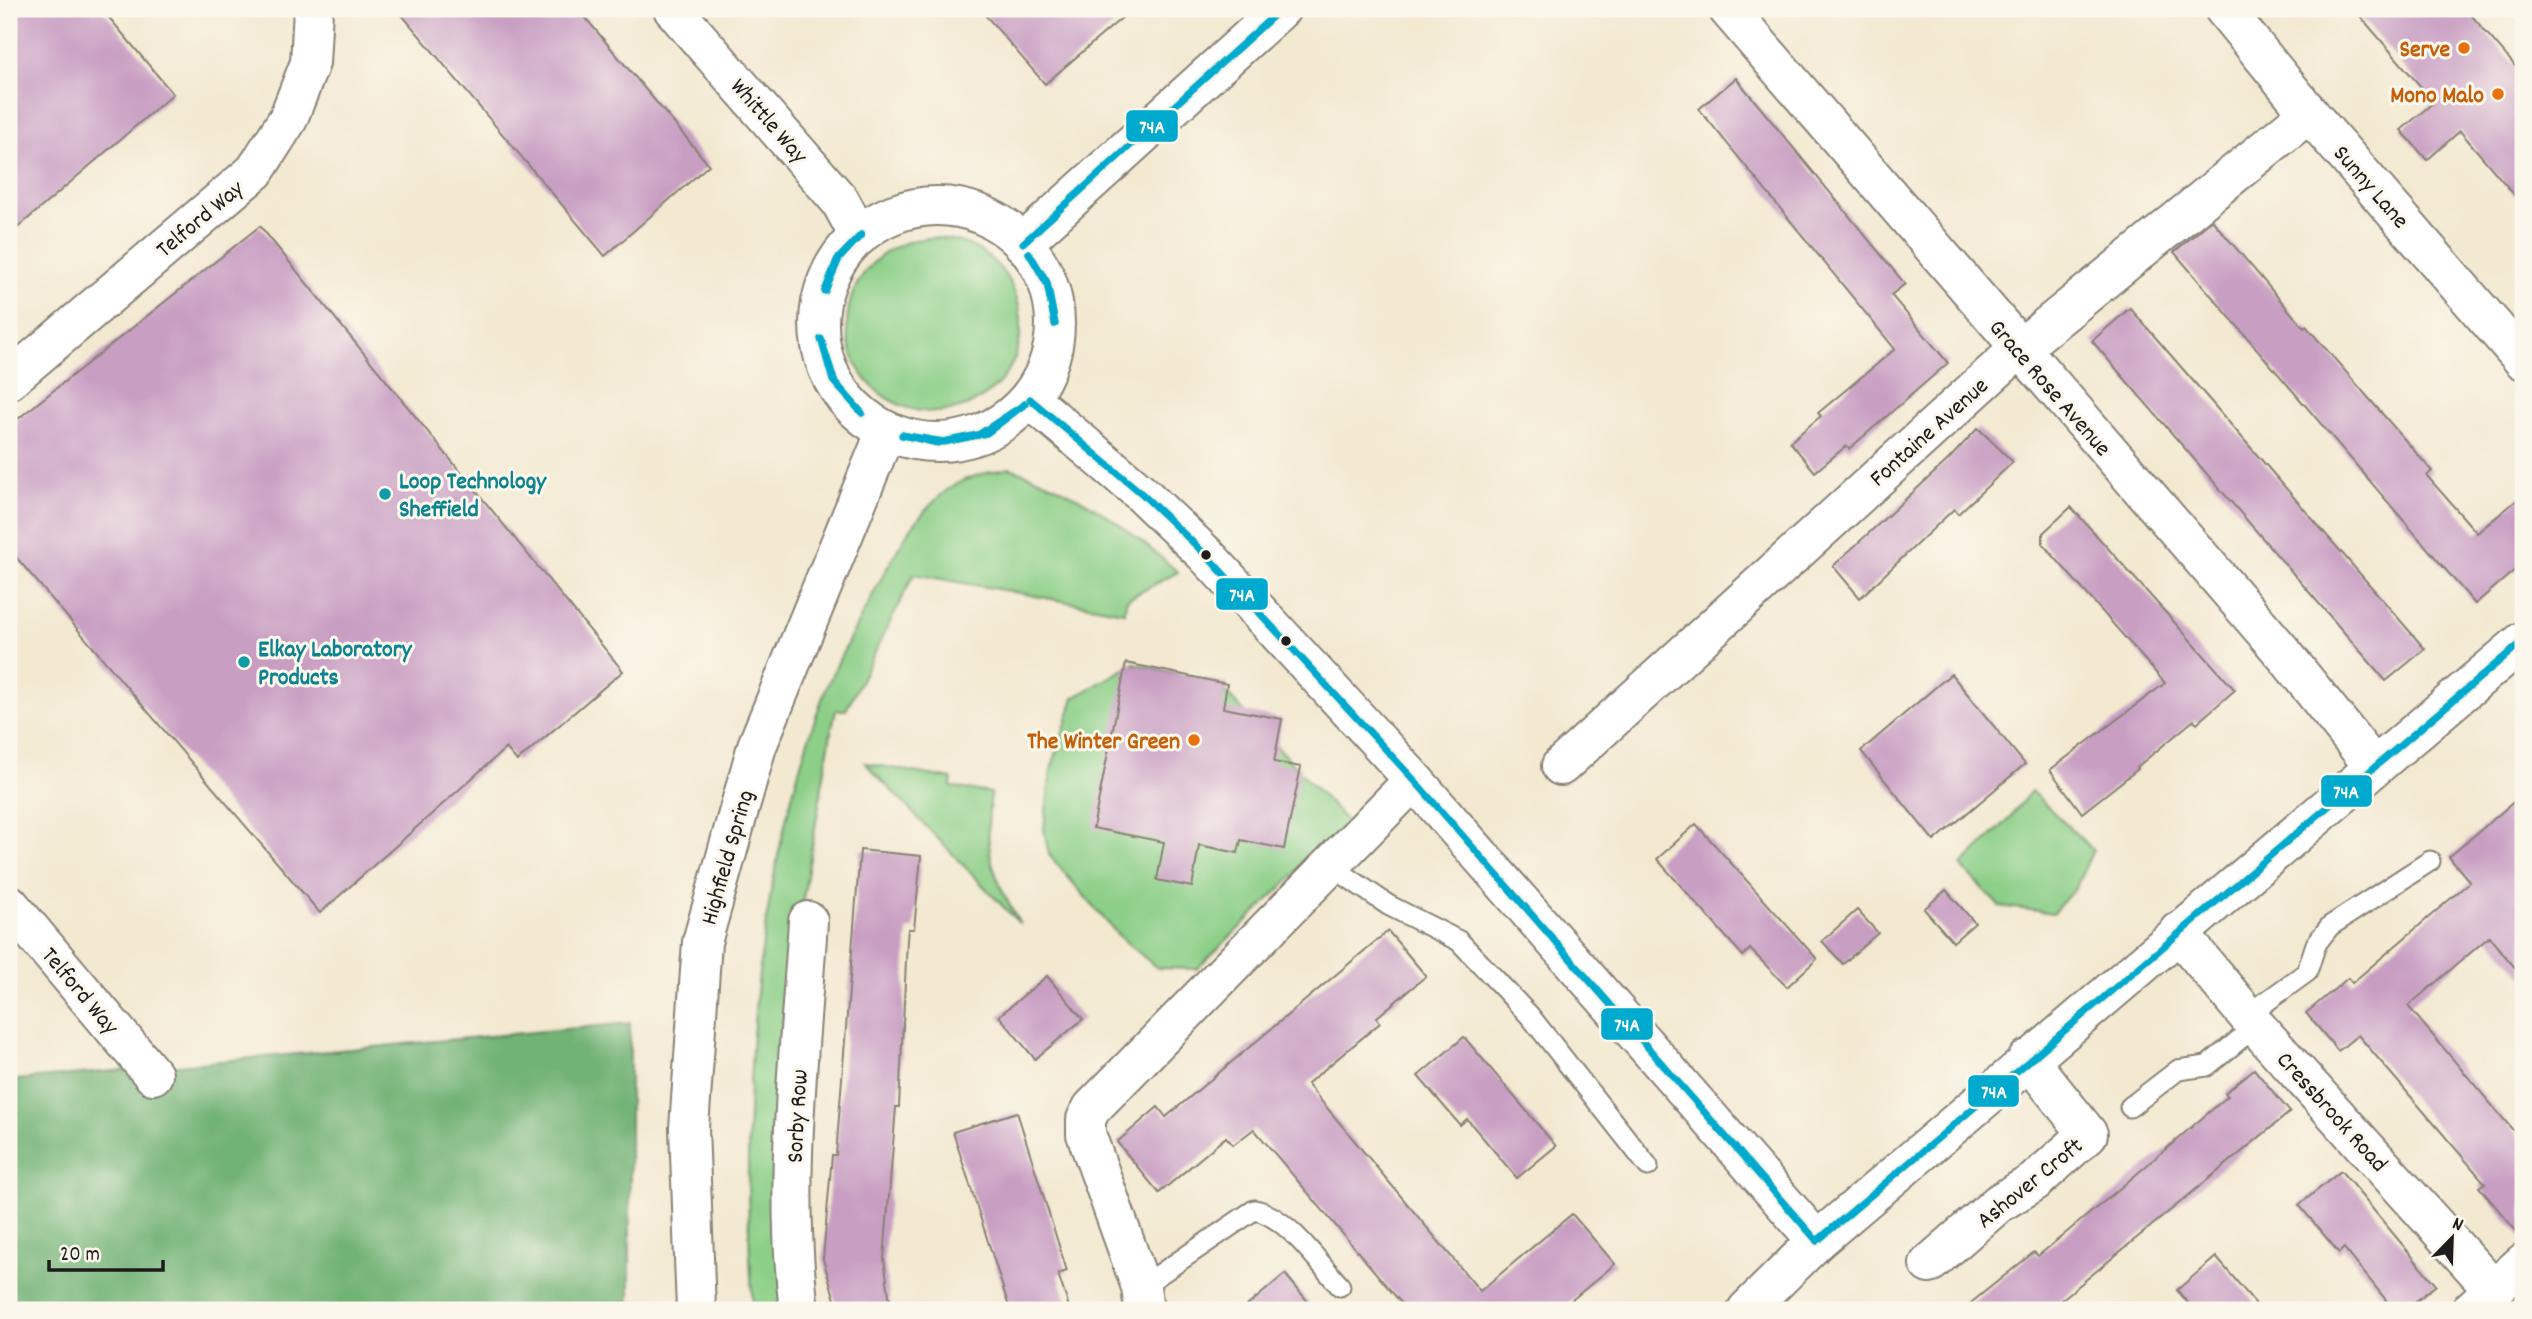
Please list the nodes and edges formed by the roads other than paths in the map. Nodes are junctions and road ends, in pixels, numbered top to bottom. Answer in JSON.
{"nodes":[{"id":1,"x":313,"y":9,"type":"edge"},
{"id":2,"x":673,"y":9,"type":"edge"},
{"id":3,"x":1281,"y":9,"type":"edge"},
{"id":4,"x":1728,"y":9,"type":"edge"},
{"id":5,"x":2224,"y":9,"type":"edge"},
{"id":6,"x":2309,"y":113,"type":"junction"},
{"id":7,"x":859,"y":236,"type":"junction"},
{"id":8,"x":1023,"y":243,"type":"junction"},
{"id":9,"x":2018,"y":349,"type":"junction"},
{"id":10,"x":2523,"y":360,"type":"edge"},
{"id":11,"x":9,"y":380,"type":"edge"},
{"id":12,"x":1030,"y":399,"type":"junction"},
{"id":13,"x":886,"y":431,"type":"junction"},
{"id":14,"x":2523,"y":641,"type":"edge"},
{"id":15,"x":1561,"y":766,"type":"dead end"},
{"id":16,"x":2374,"y":767,"type":"junction"},
{"id":17,"x":1413,"y":780,"type":"junction"},
{"id":18,"x":2430,"y":861,"type":"dead end"},
{"id":19,"x":1329,"y":865,"type":"junction"},
{"id":20,"x":9,"y":904,"type":"edge"},
{"id":21,"x":808,"y":921,"type":"dead end"},
{"id":22,"x":2178,"y":932,"type":"junction"},
{"id":23,"x":2252,"y":1020,"type":"junction"},
{"id":24,"x":2028,"y":1059,"type":"junction"},
{"id":25,"x":153,"y":1075,"type":"dead end"},
{"id":26,"x":2130,"y":1107,"type":"dead end"},
{"id":27,"x":1648,"y":1166,"type":"dead end"},
{"id":28,"x":1817,"y":1241,"type":"junction"},
{"id":29,"x":2523,"y":1263,"type":"edge"},
{"id":30,"x":1929,"y":1264,"type":"dead end"},
{"id":31,"x":1340,"y":1286,"type":"dead end"},
{"id":32,"x":1143,"y":1299,"type":"edge"},
{"id":33,"x":2481,"y":1299,"type":"edge"},
{"id":34,"x":696,"y":1310,"type":"edge"},
{"id":35,"x":800,"y":1310,"type":"edge"},
{"id":36,"x":1747,"y":1310,"type":"edge"}],
"edges":[{"from":1,"to":11,"type":"street","name":"Telford Way"},
{"from":2,"to":7,"type":"street","name":"Whittle Way"},
{"from":3,"to":8,"type":"street"},
{"from":4,"to":9,"type":"street","name":"Grace Rose Avenue"},
{"from":5,"to":6,"type":"street","name":"Sunny Lane"},
{"from":6,"to":9,"type":"street","name":"Fontaine Avenue"},
{"from":6,"to":10,"type":"street","name":"Sunny Lane"},
{"from":7,"to":8,"type":"street"},
{"from":7,"to":13,"type":"street"},
{"from":8,"to":12,"type":"street"},
{"from":9,"to":15,"type":"street","name":"Fontaine Avenue"},
{"from":9,"to":16,"type":"street","name":"Grace Rose Avenue"},
{"from":12,"to":13,"type":"street"},
{"from":12,"to":17,"type":"street"},
{"from":13,"to":34,"type":"street","name":"Highfield Spring"},
{"from":14,"to":16,"type":"street"},
{"from":16,"to":22,"type":"street"},
{"from":17,"to":19,"type":"street"},
{"from":17,"to":28,"type":"street"},
{"from":18,"to":23,"type":"lane"},
{"from":19,"to":27,"type":"lane"},
{"from":19,"to":32,"type":"street"},
{"from":20,"to":25,"type":"street","name":"Telford Way"},
{"from":21,"to":35,"type":"street","name":"Sorby Row"},
{"from":22,"to":23,"type":"street","name":"Cressbrook Road"},
{"from":22,"to":24,"type":"street"},
{"from":23,"to":26,"type":"lane"},
{"from":23,"to":33,"type":"street","name":"Cressbrook Road"},
{"from":24,"to":28,"type":"street"},
{"from":24,"to":30,"type":"street","name":"Ashover Croft"},
{"from":28,"to":36,"type":"street"},
{"from":29,"to":33,"type":"street"},
{"from":31,"to":32,"type":"lane"}]}
